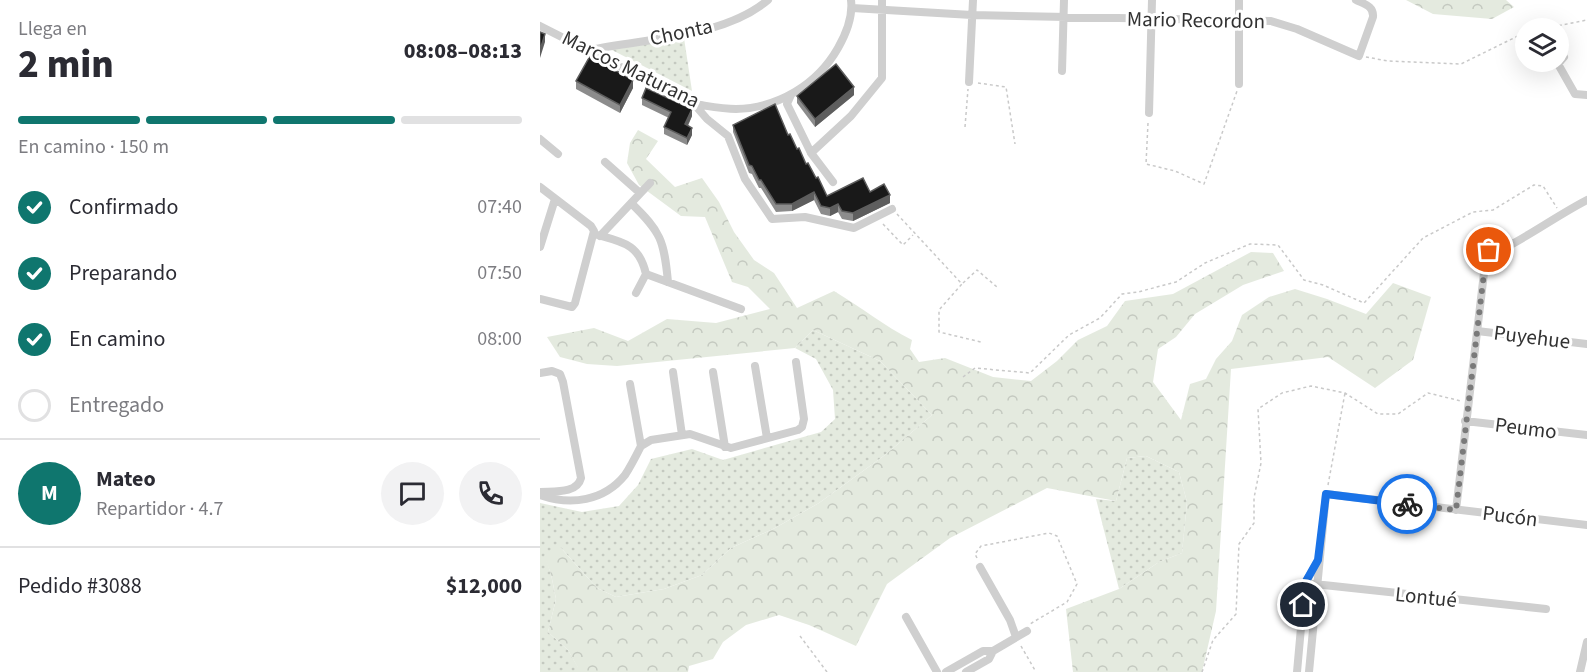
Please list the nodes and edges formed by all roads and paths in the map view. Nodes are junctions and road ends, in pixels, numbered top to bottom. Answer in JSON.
{"nodes":[{"id":1,"x":768,"y":0,"type":"edge"},
{"id":2,"x":845,"y":0,"type":"edge"},
{"id":3,"x":973,"y":0,"type":"edge"},
{"id":4,"x":1064,"y":0,"type":"edge"},
{"id":5,"x":1152,"y":0,"type":"edge"},
{"id":6,"x":1239,"y":0,"type":"edge"},
{"id":7,"x":1356,"y":0,"type":"edge"},
{"id":8,"x":852,"y":4,"type":"edge"},
{"id":9,"x":882,"y":5,"type":"edge"},
{"id":10,"x":972,"y":15,"type":"junction"},
{"id":11,"x":1064,"y":17,"type":"junction"},
{"id":12,"x":1152,"y":20,"type":"junction"},
{"id":13,"x":1587,"y":20,"type":"edge"},
{"id":14,"x":1240,"y":21,"type":"junction"},
{"id":15,"x":1569,"y":24,"type":"edge"},
{"id":16,"x":540,"y":26,"type":"edge"},
{"id":17,"x":1515,"y":37,"type":"edge"},
{"id":18,"x":590,"y":50,"type":"junction"},
{"id":19,"x":1359,"y":56,"type":"junction"},
{"id":20,"x":1062,"y":71,"type":"dead end"},
{"id":21,"x":1563,"y":72,"type":"edge"},
{"id":22,"x":969,"y":82,"type":"junction"},
{"id":23,"x":1239,"y":84,"type":"joint"},
{"id":24,"x":790,"y":95,"type":"junction"},
{"id":25,"x":1587,"y":95,"type":"edge"},
{"id":26,"x":694,"y":104,"type":"junction"},
{"id":27,"x":1149,"y":113,"type":"joint"},
{"id":28,"x":965,"y":127,"type":"dead end"},
{"id":29,"x":540,"y":139,"type":"edge"},
{"id":30,"x":1015,"y":144,"type":"dead end"},
{"id":31,"x":811,"y":153,"type":"junction"},
{"id":32,"x":558,"y":154,"type":"dead end"},
{"id":33,"x":605,"y":162,"type":"dead end"},
{"id":34,"x":833,"y":182,"type":"dead end"},
{"id":35,"x":650,"y":183,"type":"dead end"},
{"id":36,"x":540,"y":187,"type":"edge"},
{"id":37,"x":640,"y":193,"type":"junction"},
{"id":38,"x":555,"y":199,"type":"junction"},
{"id":39,"x":1587,"y":200,"type":"edge"},
{"id":40,"x":631,"y":203,"type":"junction"},
{"id":41,"x":892,"y":209,"type":"joint"},
{"id":42,"x":1560,"y":214,"type":"junction"},
{"id":43,"x":877,"y":217,"type":"junction"},
{"id":44,"x":915,"y":233,"type":"junction"},
{"id":45,"x":596,"y":234,"type":"junction"},
{"id":46,"x":540,"y":247,"type":"edge"},
{"id":47,"x":646,"y":274,"type":"junction"},
{"id":48,"x":668,"y":282,"type":"junction"},
{"id":49,"x":962,"y":284,"type":"junction"},
{"id":50,"x":997,"y":287,"type":"dead end"},
{"id":51,"x":636,"y":293,"type":"dead end"},
{"id":52,"x":540,"y":299,"type":"edge"},
{"id":53,"x":741,"y":309,"type":"dead end"},
{"id":54,"x":1477,"y":331,"type":"junction"},
{"id":55,"x":981,"y":342,"type":"dead end"},
{"id":56,"x":1587,"y":344,"type":"edge"},
{"id":57,"x":796,"y":362,"type":"dead end"},
{"id":58,"x":755,"y":366,"type":"dead end"},
{"id":59,"x":673,"y":372,"type":"dead end"},
{"id":60,"x":714,"y":372,"type":"dead end"},
{"id":61,"x":540,"y":373,"type":"edge"},
{"id":62,"x":963,"y":377,"type":"dead end"},
{"id":63,"x":630,"y":384,"type":"dead end"},
{"id":64,"x":1345,"y":393,"type":"junction"},
{"id":65,"x":1468,"y":403,"type":"junction"},
{"id":66,"x":1465,"y":421,"type":"junction"},
{"id":67,"x":682,"y":435,"type":"junction"},
{"id":68,"x":1587,"y":435,"type":"edge"},
{"id":69,"x":767,"y":438,"type":"junction"},
{"id":70,"x":641,"y":446,"type":"junction"},
{"id":71,"x":725,"y":447,"type":"junction"},
{"id":72,"x":540,"y":494,"type":"edge"},
{"id":73,"x":1326,"y":494,"type":"junction"},
{"id":74,"x":1456,"y":510,"type":"junction"},
{"id":75,"x":1587,"y":525,"type":"edge"},
{"id":76,"x":975,"y":554,"type":"dead end"},
{"id":77,"x":1318,"y":560,"type":"junction"},
{"id":78,"x":981,"y":567,"type":"dead end"},
{"id":79,"x":1305,"y":583,"type":"junction"},
{"id":80,"x":1316,"y":585,"type":"junction"},
{"id":81,"x":1546,"y":609,"type":"dead end"},
{"id":82,"x":906,"y":617,"type":"dead end"},
{"id":83,"x":1027,"y":631,"type":"joint"},
{"id":84,"x":800,"y":636,"type":"dead end"},
{"id":85,"x":1016,"y":637,"type":"junction"},
{"id":86,"x":1587,"y":642,"type":"edge"},
{"id":87,"x":993,"y":651,"type":"junction"},
{"id":88,"x":827,"y":672,"type":"edge"},
{"id":89,"x":937,"y":672,"type":"edge"},
{"id":90,"x":946,"y":672,"type":"edge"},
{"id":91,"x":966,"y":672,"type":"edge"},
{"id":92,"x":1036,"y":672,"type":"edge"},
{"id":93,"x":1202,"y":672,"type":"edge"},
{"id":94,"x":1297,"y":672,"type":"edge"},
{"id":95,"x":1309,"y":672,"type":"edge"},
{"id":96,"x":1580,"y":672,"type":"edge"}],
"edges":[{"from":1,"to":18,"type":"street","name":"Chonta"},
{"from":2,"to":8,"type":"street"},
{"from":3,"to":10,"type":"street"},
{"from":4,"to":11,"type":"street"},
{"from":5,"to":12,"type":"street"},
{"from":6,"to":14,"type":"street"},
{"from":7,"to":19,"type":"street"},
{"from":8,"to":9,"type":"street","name":"Mario Recordon"},
{"from":8,"to":24,"type":"street","name":"Marcos Maturana"},
{"from":9,"to":10,"type":"street","name":"Mario Recordon"},
{"from":9,"to":31,"type":"street"},
{"from":10,"to":11,"type":"street","name":"Mario Recordon"},
{"from":10,"to":22,"type":"street"},
{"from":11,"to":12,"type":"street","name":"Mario Recordon"},
{"from":11,"to":20,"type":"street"},
{"from":12,"to":14,"type":"street","name":"Mario Recordon"},
{"from":12,"to":27,"type":"street"},
{"from":13,"to":15,"type":"path"},
{"from":14,"to":19,"type":"street","name":"Mario Recordon"},
{"from":14,"to":23,"type":"street"},
{"from":16,"to":18,"type":"street","name":"Marcos Maturana"},
{"from":17,"to":19,"type":"path"},
{"from":18,"to":26,"type":"street","name":"Marcos Maturana"},
{"from":21,"to":25,"type":"street"},
{"from":22,"to":28,"type":"path"},
{"from":22,"to":30,"type":"path"},
{"from":23,"to":27,"type":"path"},
{"from":24,"to":26,"type":"street","name":"Marcos Maturana"},
{"from":24,"to":31,"type":"street"},
{"from":26,"to":43,"type":"street"},
{"from":29,"to":32,"type":"street"},
{"from":31,"to":34,"type":"street"},
{"from":33,"to":37,"type":"street"},
{"from":35,"to":37,"type":"street"},
{"from":36,"to":38,"type":"street"},
{"from":37,"to":40,"type":"street"},
{"from":38,"to":45,"type":"street"},
{"from":38,"to":46,"type":"street"},
{"from":39,"to":42,"type":"street"},
{"from":40,"to":45,"type":"street"},
{"from":40,"to":48,"type":"street"},
{"from":41,"to":43,"type":"street"},
{"from":41,"to":44,"type":"path"},
{"from":42,"to":54,"type":"street"},
{"from":42,"to":62,"type":"path"},
{"from":43,"to":44,"type":"path"},
{"from":44,"to":49,"type":"path"},
{"from":45,"to":47,"type":"street"},
{"from":45,"to":52,"type":"street"},
{"from":47,"to":48,"type":"street"},
{"from":47,"to":51,"type":"street"},
{"from":48,"to":53,"type":"street"},
{"from":49,"to":50,"type":"path"},
{"from":49,"to":55,"type":"path"},
{"from":54,"to":56,"type":"street","name":"Puyehue"},
{"from":54,"to":65,"type":"street"},
{"from":57,"to":69,"type":"street"},
{"from":58,"to":69,"type":"street"},
{"from":59,"to":67,"type":"street"},
{"from":60,"to":71,"type":"street"},
{"from":61,"to":72,"type":"street"},
{"from":63,"to":70,"type":"street"},
{"from":64,"to":65,"type":"path"},
{"from":64,"to":73,"type":"path"},
{"from":64,"to":93,"type":"path"},
{"from":65,"to":66,"type":"street"},
{"from":66,"to":68,"type":"street","name":"Peumo"},
{"from":66,"to":74,"type":"street"},
{"from":67,"to":70,"type":"street"},
{"from":67,"to":71,"type":"street"},
{"from":69,"to":71,"type":"street"},
{"from":70,"to":72,"type":"street"},
{"from":73,"to":74,"type":"street","name":"Pucón"},
{"from":73,"to":77,"type":"street"},
{"from":74,"to":75,"type":"street","name":"Pucón"},
{"from":76,"to":83,"type":"path"},
{"from":77,"to":79,"type":"street"},
{"from":77,"to":80,"type":"street"},
{"from":78,"to":85,"type":"street"},
{"from":79,"to":80,"type":"street","name":"Lontué"},
{"from":79,"to":94,"type":"street"},
{"from":80,"to":81,"type":"street","name":"Lontué"},
{"from":80,"to":95,"type":"street"},
{"from":82,"to":89,"type":"street"},
{"from":83,"to":85,"type":"street"},
{"from":84,"to":88,"type":"path"},
{"from":85,"to":87,"type":"street"},
{"from":85,"to":92,"type":"path"},
{"from":86,"to":96,"type":"street"},
{"from":87,"to":90,"type":"street"},
{"from":87,"to":91,"type":"street"}]}
